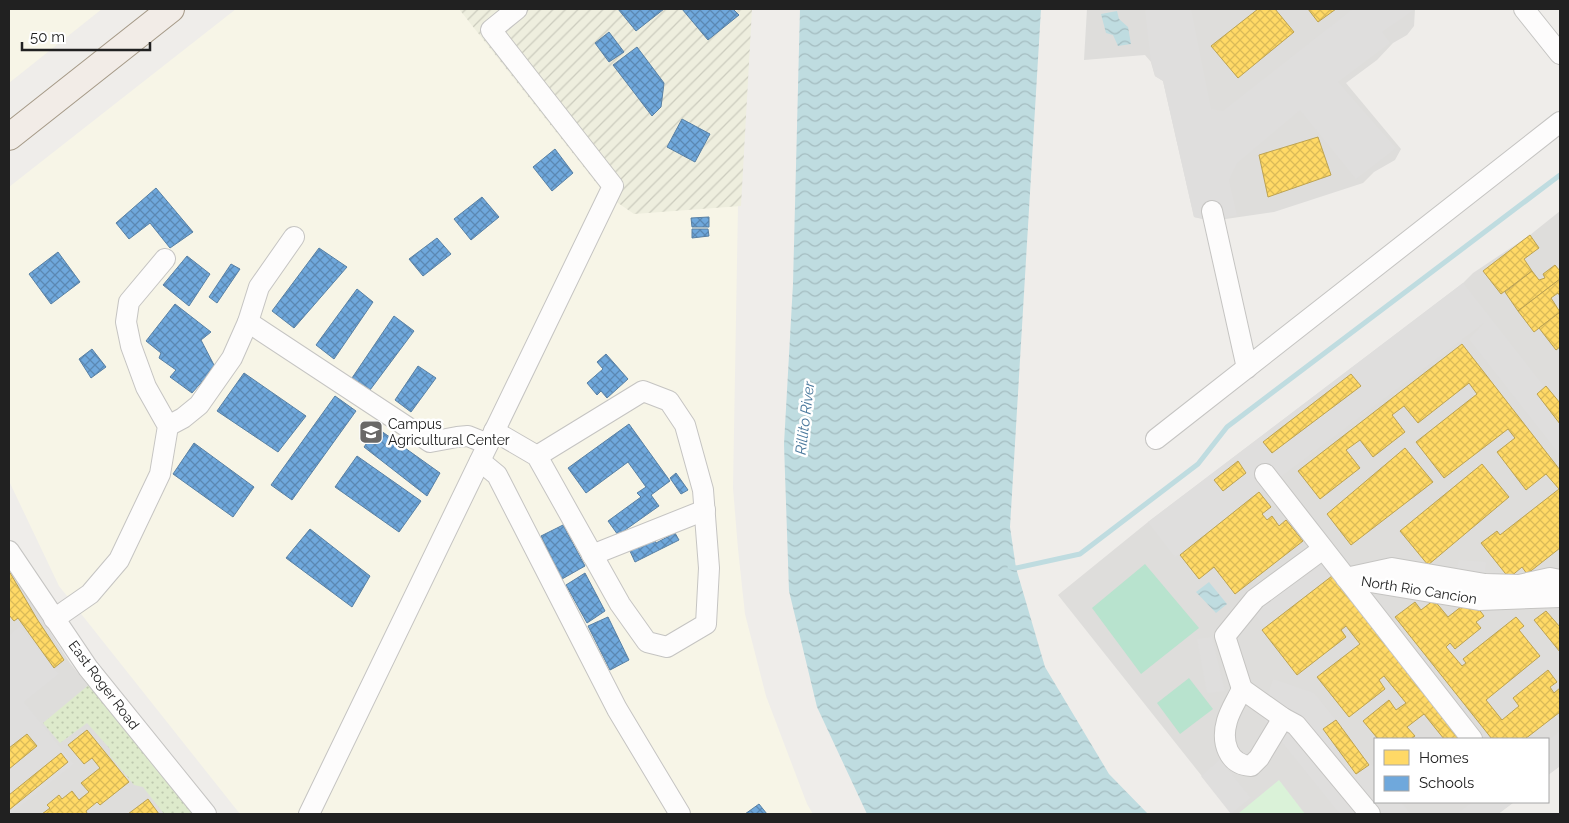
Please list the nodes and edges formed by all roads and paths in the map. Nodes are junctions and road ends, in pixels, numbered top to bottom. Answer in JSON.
{"nodes":[{"id":1,"x":171,"y":9,"type":"edge"},
{"id":2,"x":517,"y":9,"type":"edge"},
{"id":3,"x":1524,"y":9,"type":"edge"},
{"id":4,"x":1560,"y":54,"type":"edge"},
{"id":5,"x":1560,"y":122,"type":"edge"},
{"id":6,"x":9,"y":137,"type":"edge"},
{"id":7,"x":1212,"y":211,"type":"dead end"},
{"id":8,"x":294,"y":237,"type":"dead end"},
{"id":9,"x":165,"y":259,"type":"dead end"},
{"id":10,"x":248,"y":322,"type":"junction"},
{"id":11,"x":1247,"y":368,"type":"junction"},
{"id":12,"x":168,"y":426,"type":"junction"},
{"id":13,"x":1156,"y":439,"type":"dead end"},
{"id":14,"x":487,"y":445,"type":"junction"},
{"id":15,"x":537,"y":456,"type":"junction"},
{"id":16,"x":1266,"y":474,"type":"dead end"},
{"id":17,"x":704,"y":510,"type":"junction"},
{"id":18,"x":1323,"y":549,"type":"junction"},
{"id":19,"x":9,"y":551,"type":"edge"},
{"id":20,"x":592,"y":555,"type":"junction"},
{"id":21,"x":1346,"y":578,"type":"junction"},
{"id":22,"x":1560,"y":580,"type":"edge"},
{"id":23,"x":1458,"y":588,"type":"junction"},
{"id":24,"x":1560,"y":597,"type":"edge"},
{"id":25,"x":54,"y":618,"type":"junction"},
{"id":26,"x":1242,"y":689,"type":"junction"},
{"id":27,"x":1283,"y":718,"type":"junction"},
{"id":28,"x":1471,"y":738,"type":"edge"},
{"id":29,"x":206,"y":814,"type":"edge"},
{"id":30,"x":309,"y":814,"type":"edge"},
{"id":31,"x":680,"y":814,"type":"edge"},
{"id":32,"x":1370,"y":814,"type":"edge"}],
"edges":[{"from":1,"to":6,"type":"main road"},
{"from":2,"to":14,"type":"street"},
{"from":3,"to":4,"type":"street"},
{"from":5,"to":11,"type":"street"},
{"from":7,"to":11,"type":"street"},
{"from":8,"to":10,"type":"street"},
{"from":9,"to":12,"type":"street"},
{"from":10,"to":12,"type":"street"},
{"from":10,"to":14,"type":"street"},
{"from":11,"to":13,"type":"street"},
{"from":12,"to":25,"type":"street"},
{"from":14,"to":15,"type":"street"},
{"from":14,"to":30,"type":"street"},
{"from":14,"to":31,"type":"street"},
{"from":15,"to":17,"type":"street"},
{"from":15,"to":20,"type":"street"},
{"from":16,"to":18,"type":"street"},
{"from":17,"to":20,"type":"street"},
{"from":17,"to":20,"type":"street"},
{"from":18,"to":21,"type":"street"},
{"from":18,"to":26,"type":"street"},
{"from":19,"to":25,"type":"street","name":"East Roger Road"},
{"from":21,"to":23,"type":"street","name":"North Rio Cancion"},
{"from":21,"to":28,"type":"street"},
{"from":22,"to":23,"type":"street","name":"North Rio Cancion"},
{"from":23,"to":24,"type":"street","name":"North Rio Cancion"},
{"from":25,"to":29,"type":"street","name":"East Roger Road"},
{"from":26,"to":27,"type":"street"},
{"from":26,"to":27,"type":"street"},
{"from":27,"to":32,"type":"street"}]}
